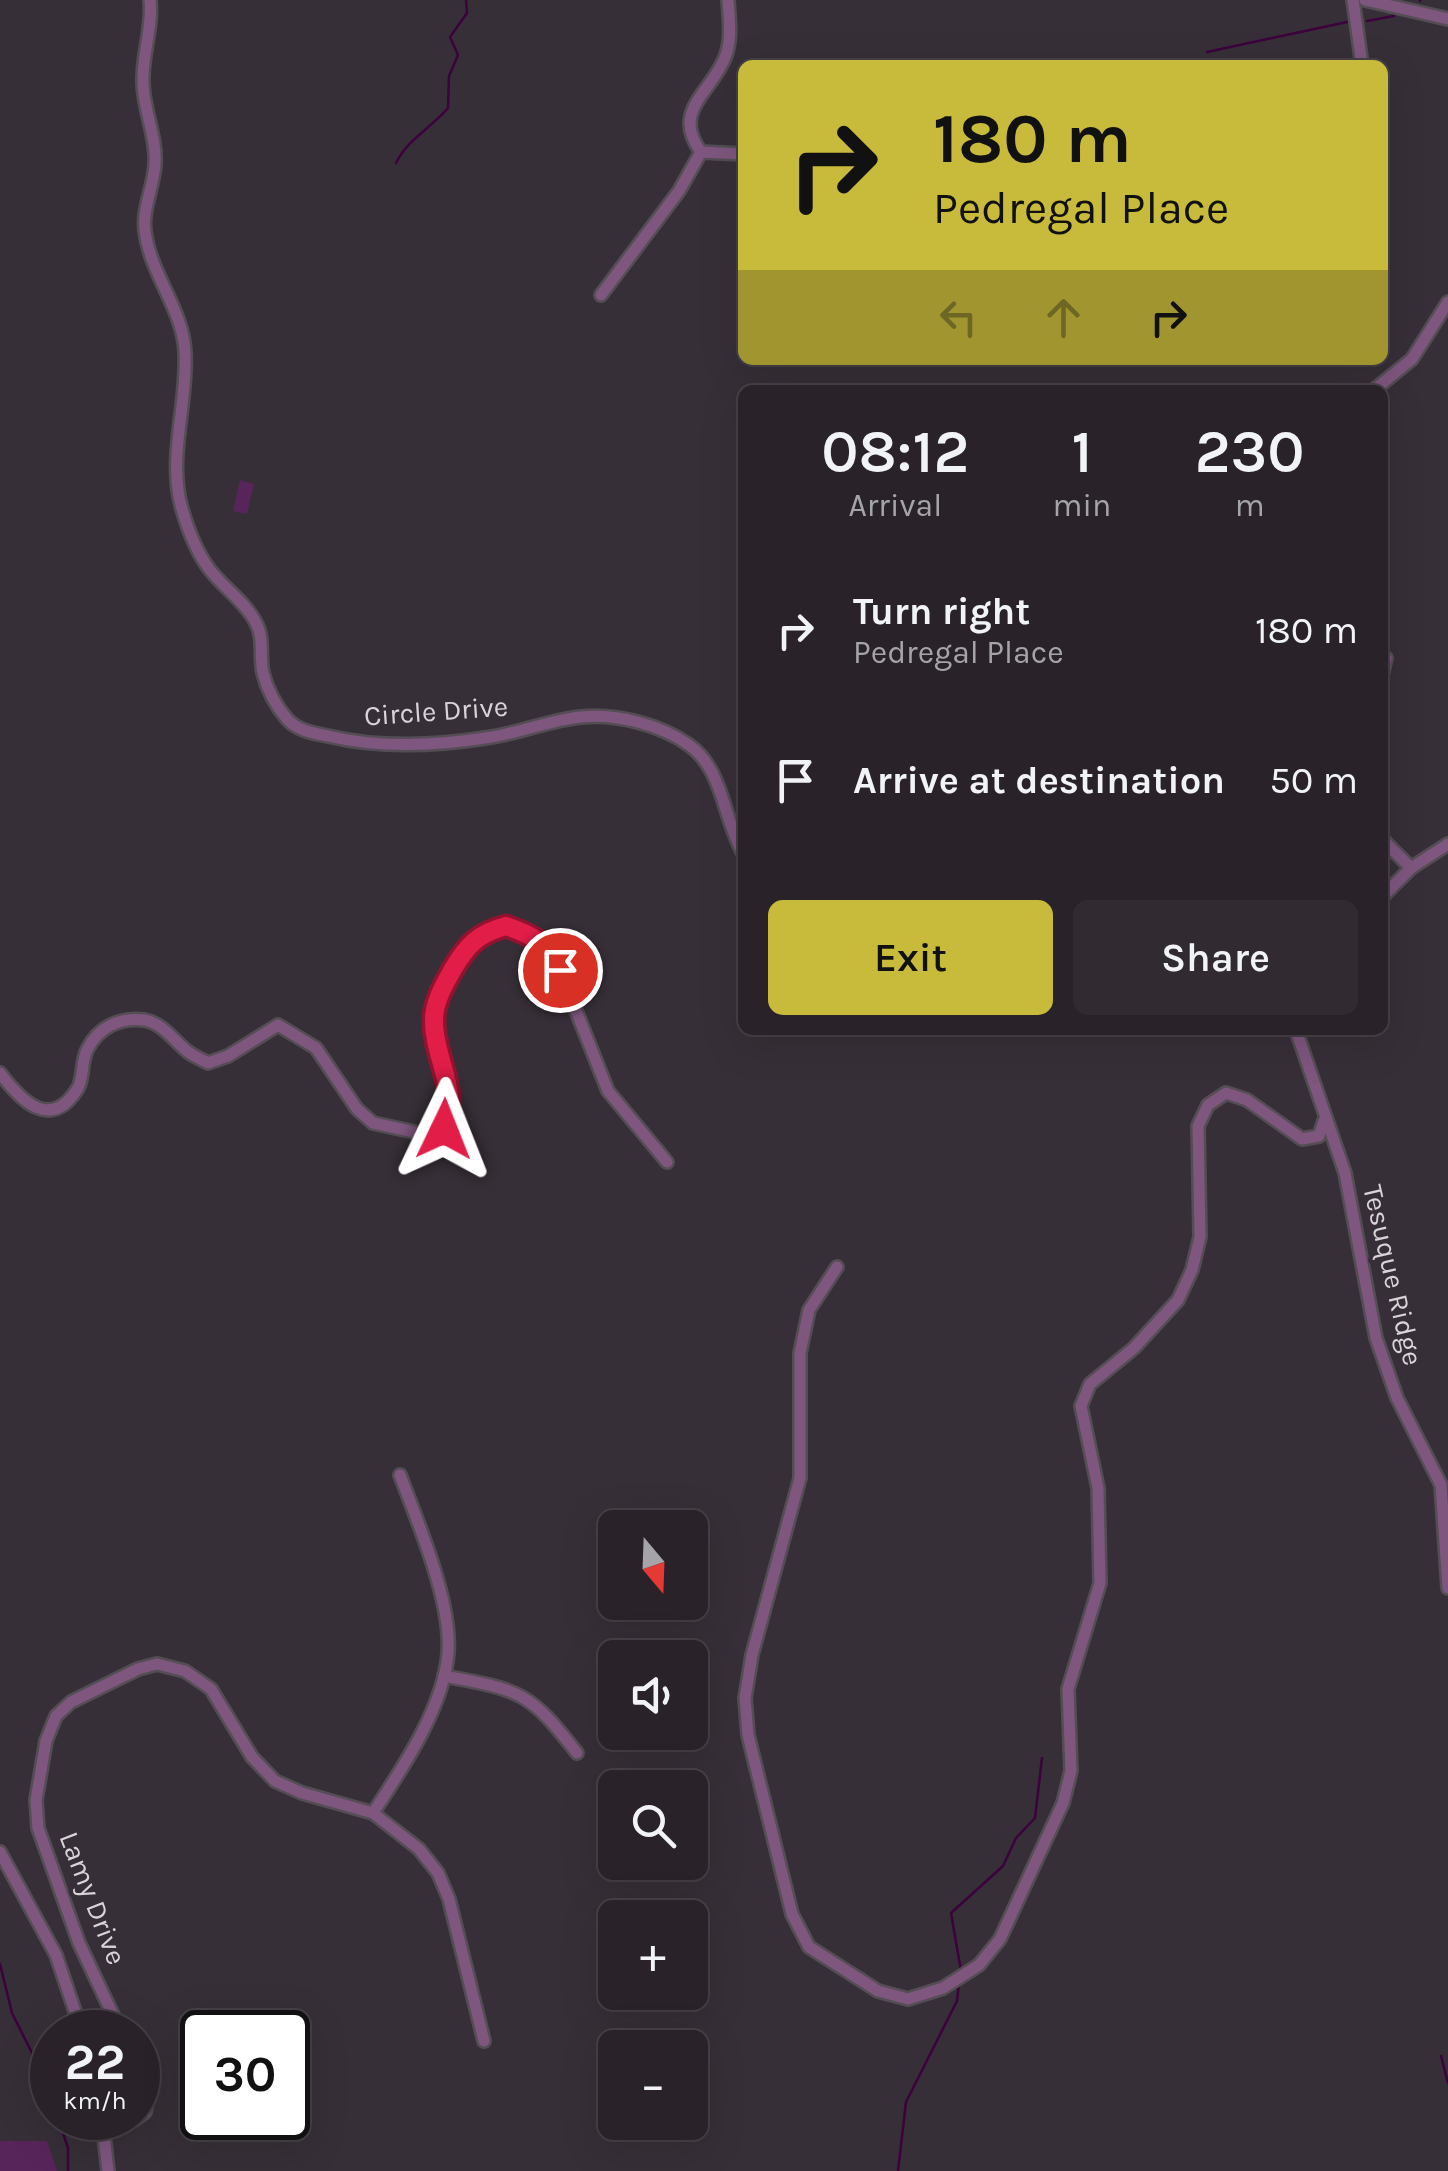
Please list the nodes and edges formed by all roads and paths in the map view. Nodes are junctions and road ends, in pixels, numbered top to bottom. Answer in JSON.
{"nodes":[{"id":1,"x":150,"y":0,"type":"edge"},
{"id":2,"x":728,"y":0,"type":"edge"},
{"id":3,"x":1353,"y":0,"type":"edge"},
{"id":4,"x":1365,"y":0,"type":"edge"},
{"id":5,"x":1448,"y":19,"type":"edge"},
{"id":6,"x":1361,"y":60,"type":"edge"},
{"id":7,"x":701,"y":152,"type":"junction"},
{"id":8,"x":738,"y":154,"type":"edge"},
{"id":9,"x":601,"y":295,"type":"dead end"},
{"id":10,"x":1448,"y":302,"type":"edge"},
{"id":11,"x":1380,"y":385,"type":"edge"},
{"id":12,"x":738,"y":844,"type":"edge"},
{"id":13,"x":1448,"y":844,"type":"edge"},
{"id":14,"x":1388,"y":845,"type":"edge"},
{"id":15,"x":1411,"y":868,"type":"junction"},
{"id":16,"x":1388,"y":891,"type":"edge"},
{"id":17,"x":1298,"y":1035,"type":"edge"},
{"id":18,"x":0,"y":1073,"type":"edge"},
{"id":19,"x":1324,"y":1121,"type":"junction"},
{"id":20,"x":667,"y":1162,"type":"dead end"},
{"id":21,"x":838,"y":1267,"type":"dead end"},
{"id":22,"x":400,"y":1474,"type":"dead end"},
{"id":23,"x":1448,"y":1588,"type":"edge"},
{"id":24,"x":444,"y":1676,"type":"junction"},
{"id":25,"x":578,"y":1753,"type":"dead end"},
{"id":26,"x":373,"y":1813,"type":"junction"},
{"id":27,"x":0,"y":1852,"type":"edge"},
{"id":28,"x":75,"y":2010,"type":"edge"},
{"id":29,"x":111,"y":2010,"type":"edge"},
{"id":30,"x":484,"y":2041,"type":"dead end"},
{"id":31,"x":105,"y":2140,"type":"edge"},
{"id":32,"x":108,"y":2171,"type":"edge"}],
"edges":[{"from":1,"to":12,"type":"street","name":"Circle Drive"},
{"from":2,"to":7,"type":"street"},
{"from":3,"to":6,"type":"street"},
{"from":4,"to":5,"type":"street"},
{"from":7,"to":8,"type":"street"},
{"from":7,"to":9,"type":"street"},
{"from":10,"to":11,"type":"street"},
{"from":13,"to":15,"type":"street"},
{"from":14,"to":15,"type":"street"},
{"from":15,"to":16,"type":"street"},
{"from":17,"to":19,"type":"street","name":"Tesuque Ridge"},
{"from":18,"to":20,"type":"street"},
{"from":19,"to":21,"type":"street"},
{"from":19,"to":23,"type":"street","name":"Tesuque Ridge"},
{"from":22,"to":24,"type":"street"},
{"from":24,"to":25,"type":"street"},
{"from":24,"to":26,"type":"street"},
{"from":26,"to":29,"type":"street","name":"Lamy Drive"},
{"from":26,"to":30,"type":"street","name":"Lamy Drive"},
{"from":27,"to":28,"type":"street"},
{"from":31,"to":32,"type":"street"}]}
